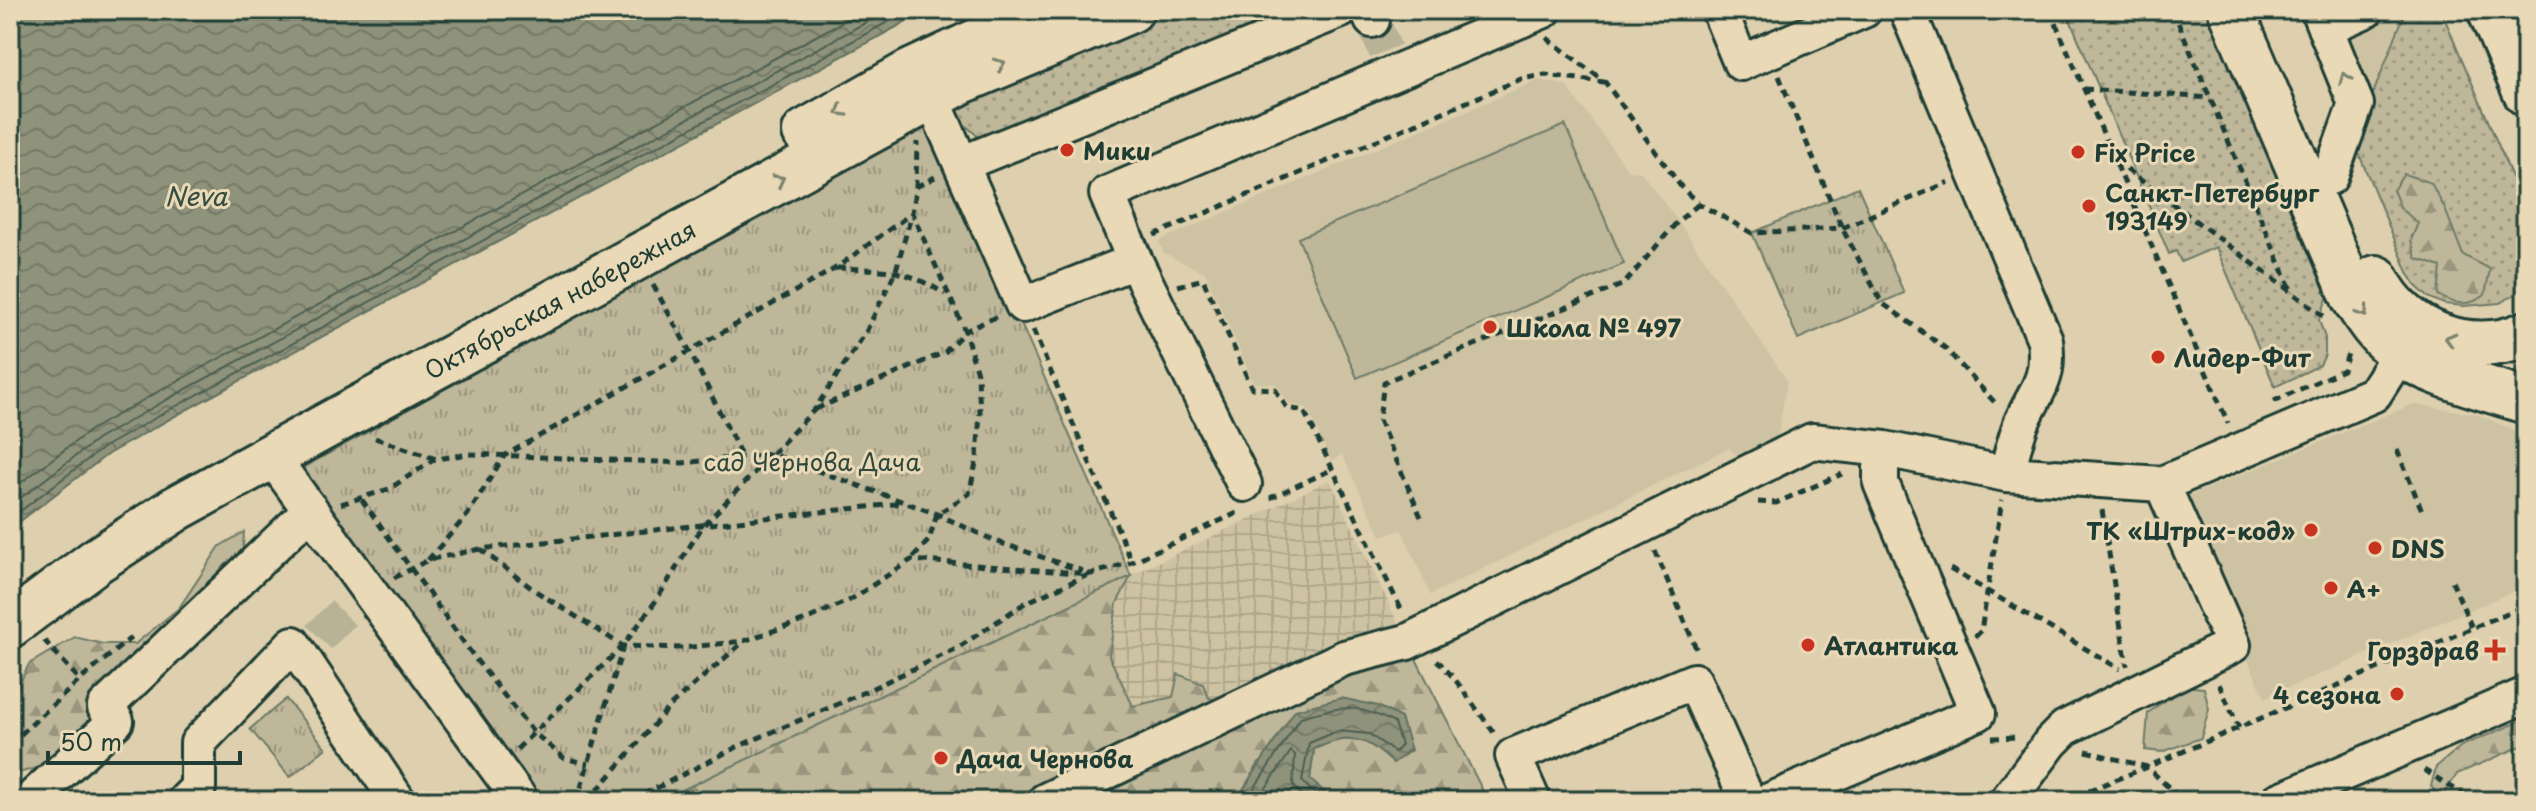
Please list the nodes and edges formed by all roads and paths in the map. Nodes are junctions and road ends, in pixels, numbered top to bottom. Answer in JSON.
{"nodes":[{"id":1,"x":1045,"y":10,"type":"edge"},
{"id":2,"x":1131,"y":10,"type":"edge"},
{"id":3,"x":1719,"y":10,"type":"edge"},
{"id":4,"x":1864,"y":10,"type":"edge"},
{"id":5,"x":1907,"y":10,"type":"edge"},
{"id":6,"x":2050,"y":10,"type":"edge"},
{"id":7,"x":2173,"y":10,"type":"edge"},
{"id":8,"x":2231,"y":10,"type":"edge"},
{"id":9,"x":2260,"y":10,"type":"edge"},
{"id":10,"x":2490,"y":10,"type":"edge"},
{"id":11,"x":2361,"y":11,"type":"edge"},
{"id":12,"x":1360,"y":13,"type":"edge"},
{"id":13,"x":1513,"y":19,"type":"edge"},
{"id":14,"x":2321,"y":19,"type":"edge"},
{"id":15,"x":1769,"y":51,"type":"junction"},
{"id":16,"x":1605,"y":82,"type":"junction"},
{"id":17,"x":2084,"y":89,"type":"junction"},
{"id":18,"x":2526,"y":93,"type":"edge"},
{"id":19,"x":930,"y":98,"type":"junction"},
{"id":20,"x":2210,"y":98,"type":"junction"},
{"id":21,"x":917,"y":141,"type":"dead end"},
{"id":22,"x":2114,"y":160,"type":"junction"},
{"id":23,"x":949,"y":170,"type":"junction"},
{"id":24,"x":1975,"y":170,"type":"junction"},
{"id":25,"x":2330,"y":177,"type":"junction"},
{"id":26,"x":916,"y":187,"type":"junction"},
{"id":27,"x":1699,"y":204,"type":"junction"},
{"id":28,"x":912,"y":213,"type":"junction"},
{"id":29,"x":1842,"y":228,"type":"junction"},
{"id":30,"x":1132,"y":253,"type":"junction"},
{"id":31,"x":836,"y":268,"type":"junction"},
{"id":32,"x":896,"y":270,"type":"junction"},
{"id":33,"x":649,"y":277,"type":"dead end"},
{"id":34,"x":2292,"y":292,"type":"junction"},
{"id":35,"x":1152,"y":294,"type":"junction"},
{"id":36,"x":948,"y":296,"type":"junction"},
{"id":37,"x":1016,"y":308,"type":"junction"},
{"id":38,"x":2326,"y":318,"type":"dead end"},
{"id":39,"x":965,"y":331,"type":"junction"},
{"id":40,"x":2526,"y":334,"type":"edge"},
{"id":41,"x":2342,"y":339,"type":"dead end"},
{"id":42,"x":2357,"y":346,"type":"dead end"},
{"id":43,"x":689,"y":350,"type":"junction"},
{"id":44,"x":2347,"y":351,"type":"junction"},
{"id":45,"x":2400,"y":353,"type":"junction"},
{"id":46,"x":2526,"y":401,"type":"edge"},
{"id":47,"x":2271,"y":403,"type":"dead end"},
{"id":48,"x":815,"y":409,"type":"junction"},
{"id":49,"x":2242,"y":416,"type":"dead end"},
{"id":50,"x":2228,"y":423,"type":"junction"},
{"id":51,"x":2021,"y":424,"type":"junction"},
{"id":52,"x":2214,"y":428,"type":"dead end"},
{"id":53,"x":362,"y":433,"type":"dead end"},
{"id":54,"x":1885,"y":449,"type":"junction"},
{"id":55,"x":2397,"y":450,"type":"dead end"},
{"id":56,"x":771,"y":454,"type":"junction"},
{"id":57,"x":271,"y":456,"type":"junction"},
{"id":58,"x":504,"y":456,"type":"junction"},
{"id":59,"x":742,"y":457,"type":"junction"},
{"id":60,"x":436,"y":459,"type":"junction"},
{"id":61,"x":1854,"y":469,"type":"dead end"},
{"id":62,"x":1331,"y":470,"type":"junction"},
{"id":63,"x":2006,"y":474,"type":"junction"},
{"id":64,"x":2100,"y":481,"type":"junction"},
{"id":65,"x":2162,"y":484,"type":"junction"},
{"id":66,"x":1250,"y":498,"type":"junction"},
{"id":67,"x":362,"y":500,"type":"junction"},
{"id":68,"x":1755,"y":502,"type":"dead end"},
{"id":69,"x":905,"y":503,"type":"junction"},
{"id":70,"x":311,"y":510,"type":"junction"},
{"id":71,"x":2423,"y":513,"type":"dead end"},
{"id":72,"x":937,"y":514,"type":"junction"},
{"id":73,"x":1421,"y":517,"type":"dead end"},
{"id":74,"x":1644,"y":524,"type":"junction"},
{"id":75,"x":702,"y":527,"type":"junction"},
{"id":76,"x":480,"y":549,"type":"junction"},
{"id":77,"x":428,"y":560,"type":"junction"},
{"id":78,"x":911,"y":560,"type":"junction"},
{"id":79,"x":1132,"y":562,"type":"junction"},
{"id":80,"x":1938,"y":562,"type":"dead end"},
{"id":81,"x":411,"y":569,"type":"junction"},
{"id":82,"x":1091,"y":574,"type":"junction"},
{"id":83,"x":2452,"y":581,"type":"dead end"},
{"id":84,"x":10,"y":591,"type":"edge"},
{"id":85,"x":1988,"y":591,"type":"junction"},
{"id":86,"x":362,"y":596,"type":"junction"},
{"id":87,"x":2526,"y":605,"type":"edge"},
{"id":88,"x":22,"y":628,"type":"edge"},
{"id":89,"x":2472,"y":628,"type":"junction"},
{"id":90,"x":1416,"y":637,"type":"junction"},
{"id":91,"x":743,"y":641,"type":"junction"},
{"id":92,"x":623,"y":646,"type":"junction"},
{"id":93,"x":2207,"y":657,"type":"junction"},
{"id":94,"x":1955,"y":659,"type":"junction"},
{"id":95,"x":80,"y":680,"type":"junction"},
{"id":96,"x":1694,"y":681,"type":"junction"},
{"id":97,"x":2526,"y":695,"type":"edge"},
{"id":98,"x":105,"y":707,"type":"junction"},
{"id":99,"x":2239,"y":728,"type":"junction"},
{"id":100,"x":533,"y":732,"type":"junction"},
{"id":101,"x":2051,"y":742,"type":"junction"},
{"id":102,"x":10,"y":744,"type":"edge"},
{"id":103,"x":2394,"y":751,"type":"junction"},
{"id":104,"x":1513,"y":756,"type":"junction"},
{"id":105,"x":589,"y":764,"type":"junction"},
{"id":106,"x":2147,"y":767,"type":"junction"},
{"id":107,"x":509,"y":790,"type":"edge"},
{"id":108,"x":29,"y":801,"type":"edge"},
{"id":109,"x":185,"y":801,"type":"edge"},
{"id":110,"x":398,"y":801,"type":"edge"},
{"id":111,"x":577,"y":801,"type":"edge"},
{"id":112,"x":588,"y":801,"type":"edge"},
{"id":113,"x":631,"y":801,"type":"edge"},
{"id":114,"x":1045,"y":801,"type":"edge"},
{"id":115,"x":1533,"y":801,"type":"edge"},
{"id":116,"x":1748,"y":801,"type":"edge"},
{"id":117,"x":1769,"y":801,"type":"edge"},
{"id":118,"x":2007,"y":801,"type":"edge"},
{"id":119,"x":2063,"y":801,"type":"edge"},
{"id":120,"x":2183,"y":801,"type":"edge"},
{"id":121,"x":2278,"y":801,"type":"edge"},
{"id":122,"x":2474,"y":801,"type":"edge"}],
"edges":[{"from":1,"to":84,"type":"main road","name":"Октябрьская набережная","one_way":true},
{"from":19,"to":2,"type":"main road","name":"Октябрьская набережная","one_way":true},
{"from":3,"to":15,"type":"lane"},
{"from":4,"to":15,"type":"lane"},
{"from":5,"to":24,"type":"lane"},
{"from":6,"to":17,"type":"path"},
{"from":7,"to":20,"type":"path"},
{"from":8,"to":45,"type":"main road","one_way":true},
{"from":9,"to":25,"type":"main road"},
{"from":10,"to":18,"type":"main road"},
{"from":11,"to":14,"type":"lane"},
{"from":12,"to":23,"type":"lane"},
{"from":13,"to":16,"type":"path"},
{"from":13,"to":30,"type":"lane"},
{"from":25,"to":14,"type":"lane","one_way":true},
{"from":15,"to":29,"type":"path"},
{"from":16,"to":27,"type":"path"},
{"from":16,"to":30,"type":"path"},
{"from":17,"to":20,"type":"path"},
{"from":17,"to":22,"type":"path"},
{"from":19,"to":23,"type":"lane"},
{"from":57,"to":19,"type":"main road","name":"Октябрьская набережная","one_way":true},
{"from":20,"to":34,"type":"path"},
{"from":21,"to":26,"type":"path"},
{"from":22,"to":34,"type":"path"},
{"from":22,"to":50,"type":"path"},
{"from":23,"to":26,"type":"path"},
{"from":23,"to":37,"type":"lane"},
{"from":24,"to":29,"type":"path"},
{"from":24,"to":51,"type":"lane"},
{"from":40,"to":25,"type":"main road","one_way":true},
{"from":26,"to":28,"type":"path"},
{"from":27,"to":29,"type":"path"},
{"from":27,"to":73,"type":"path"},
{"from":28,"to":31,"type":"path"},
{"from":28,"to":32,"type":"path"},
{"from":28,"to":36,"type":"path"},
{"from":29,"to":51,"type":"path"},
{"from":30,"to":35,"type":"lane"},
{"from":30,"to":37,"type":"lane"},
{"from":31,"to":32,"type":"path"},
{"from":31,"to":43,"type":"path"},
{"from":32,"to":36,"type":"path"},
{"from":32,"to":48,"type":"path"},
{"from":33,"to":43,"type":"path"},
{"from":34,"to":38,"type":"path"},
{"from":35,"to":62,"type":"path"},
{"from":35,"to":66,"type":"lane"},
{"from":36,"to":39,"type":"path"},
{"from":37,"to":39,"type":"path"},
{"from":37,"to":79,"type":"path"},
{"from":39,"to":48,"type":"path"},
{"from":39,"to":72,"type":"path"},
{"from":41,"to":44,"type":"path"},
{"from":42,"to":44,"type":"path"},
{"from":43,"to":58,"type":"path"},
{"from":43,"to":59,"type":"path"},
{"from":44,"to":47,"type":"path"},
{"from":45,"to":46,"type":"main road"},
{"from":45,"to":65,"type":"lane"},
{"from":48,"to":56,"type":"path"},
{"from":49,"to":50,"type":"path"},
{"from":50,"to":52,"type":"path"},
{"from":51,"to":63,"type":"lane"},
{"from":53,"to":60,"type":"path"},
{"from":54,"to":63,"type":"lane"},
{"from":54,"to":74,"type":"lane"},
{"from":54,"to":94,"type":"lane"},
{"from":55,"to":71,"type":"path"},
{"from":56,"to":59,"type":"path"},
{"from":56,"to":69,"type":"path"},
{"from":56,"to":75,"type":"path"},
{"from":57,"to":70,"type":"lane"},
{"from":57,"to":88,"type":"main road","name":"Октябрьская набережная"},
{"from":58,"to":59,"type":"path"},
{"from":58,"to":60,"type":"path"},
{"from":58,"to":77,"type":"path"},
{"from":60,"to":67,"type":"path"},
{"from":61,"to":68,"type":"path"},
{"from":62,"to":66,"type":"path"},
{"from":62,"to":90,"type":"path"},
{"from":63,"to":64,"type":"lane"},
{"from":63,"to":85,"type":"path"},
{"from":64,"to":65,"type":"lane"},
{"from":64,"to":85,"type":"path"},
{"from":65,"to":93,"type":"lane"},
{"from":66,"to":79,"type":"path"},
{"from":67,"to":70,"type":"path"},
{"from":67,"to":81,"type":"path"},
{"from":69,"to":72,"type":"path"},
{"from":69,"to":75,"type":"path"},
{"from":70,"to":86,"type":"lane"},
{"from":70,"to":98,"type":"lane"},
{"from":72,"to":78,"type":"path"},
{"from":72,"to":82,"type":"path"},
{"from":74,"to":90,"type":"lane"},
{"from":74,"to":96,"type":"path"},
{"from":75,"to":76,"type":"path"},
{"from":75,"to":92,"type":"path"},
{"from":76,"to":77,"type":"path"},
{"from":76,"to":92,"type":"path"},
{"from":77,"to":81,"type":"path"},
{"from":78,"to":82,"type":"path"},
{"from":78,"to":91,"type":"path"},
{"from":79,"to":82,"type":"path"},
{"from":80,"to":85,"type":"path"},
{"from":81,"to":86,"type":"path"},
{"from":81,"to":100,"type":"path"},
{"from":82,"to":113,"type":"path"},
{"from":83,"to":89,"type":"path"},
{"from":85,"to":94,"type":"path"},
{"from":86,"to":107,"type":"lane"},
{"from":87,"to":89,"type":"path"},
{"from":88,"to":95,"type":"path"},
{"from":89,"to":99,"type":"path"},
{"from":90,"to":104,"type":"path"},
{"from":90,"to":114,"type":"lane"},
{"from":91,"to":92,"type":"path"},
{"from":91,"to":112,"type":"path"},
{"from":92,"to":100,"type":"path"},
{"from":92,"to":105,"type":"path"},
{"from":93,"to":99,"type":"path"},
{"from":93,"to":101,"type":"lane"},
{"from":94,"to":117,"type":"lane"},
{"from":95,"to":98,"type":"path"},
{"from":95,"to":102,"type":"path"},
{"from":96,"to":104,"type":"lane"},
{"from":96,"to":116,"type":"lane"},
{"from":97,"to":103,"type":"lane"},
{"from":98,"to":108,"type":"lane"},
{"from":99,"to":106,"type":"path"},
{"from":100,"to":105,"type":"path"},
{"from":100,"to":107,"type":"path"},
{"from":101,"to":106,"type":"path"},
{"from":101,"to":118,"type":"lane"},
{"from":103,"to":121,"type":"lane"},
{"from":103,"to":122,"type":"path"},
{"from":104,"to":115,"type":"lane"},
{"from":105,"to":111,"type":"path"},
{"from":106,"to":119,"type":"path"},
{"from":106,"to":120,"type":"path"},
{"from":109,"to":110,"type":"lane"}]}
